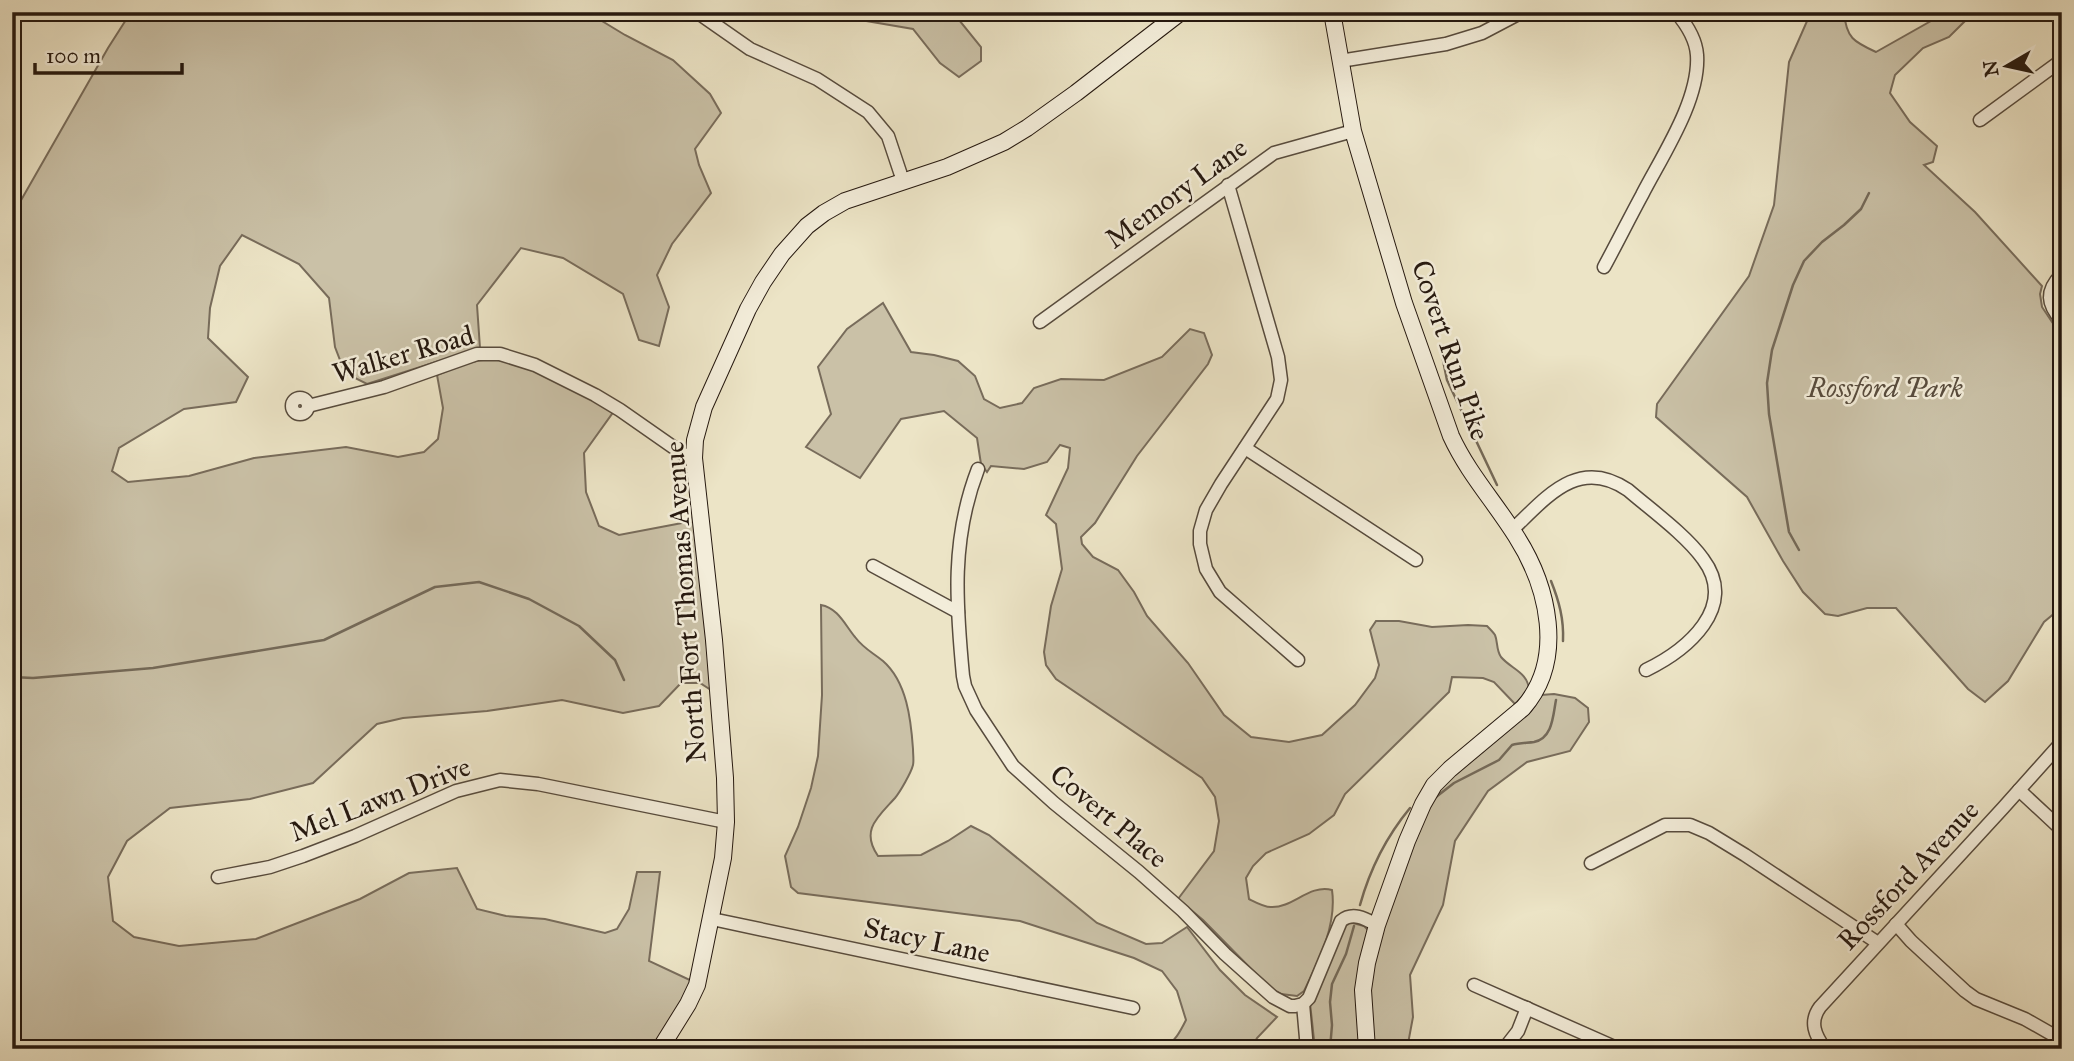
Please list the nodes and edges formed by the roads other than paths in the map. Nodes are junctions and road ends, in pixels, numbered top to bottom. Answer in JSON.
{"nodes":[{"id":1,"x":697,"y":12,"type":"edge"},
{"id":2,"x":1181,"y":12,"type":"edge"},
{"id":3,"x":1332,"y":12,"type":"edge"},
{"id":4,"x":1522,"y":12,"type":"edge"},
{"id":5,"x":1676,"y":12,"type":"edge"},
{"id":6,"x":2062,"y":60,"type":"edge"},
{"id":7,"x":1340,"y":61,"type":"junction"},
{"id":8,"x":1980,"y":120,"type":"dead end"},
{"id":9,"x":1353,"y":131,"type":"junction"},
{"id":10,"x":904,"y":181,"type":"junction"},
{"id":11,"x":1228,"y":185,"type":"junction"},
{"id":12,"x":1604,"y":267,"type":"dead end"},
{"id":13,"x":2062,"y":274,"type":"edge"},
{"id":14,"x":2062,"y":321,"type":"edge"},
{"id":15,"x":1040,"y":322,"type":"dead end"},
{"id":16,"x":308,"y":406,"type":"dead end"},
{"id":17,"x":1245,"y":448,"type":"junction"},
{"id":18,"x":694,"y":458,"type":"junction"},
{"id":19,"x":978,"y":469,"type":"dead end"},
{"id":20,"x":1512,"y":530,"type":"junction"},
{"id":21,"x":1416,"y":559,"type":"dead end"},
{"id":22,"x":873,"y":566,"type":"dead end"},
{"id":23,"x":958,"y":612,"type":"junction"},
{"id":24,"x":1298,"y":660,"type":"dead end"},
{"id":25,"x":1646,"y":670,"type":"dead end"},
{"id":26,"x":2062,"y":742,"type":"edge"},
{"id":27,"x":2019,"y":790,"type":"junction"},
{"id":28,"x":726,"y":822,"type":"junction"},
{"id":29,"x":2062,"y":830,"type":"edge"},
{"id":30,"x":1591,"y":863,"type":"dead end"},
{"id":31,"x":218,"y":877,"type":"dead end"},
{"id":32,"x":712,"y":919,"type":"junction"},
{"id":33,"x":1896,"y":924,"type":"junction"},
{"id":34,"x":1377,"y":925,"type":"junction"},
{"id":35,"x":1878,"y":943,"type":"junction"},
{"id":36,"x":1474,"y":985,"type":"dead end"},
{"id":37,"x":1303,"y":1004,"type":"junction"},
{"id":38,"x":1133,"y":1008,"type":"dead end"},
{"id":39,"x":1527,"y":1008,"type":"junction"},
{"id":40,"x":2062,"y":1040,"type":"edge"},
{"id":41,"x":660,"y":1049,"type":"edge"},
{"id":42,"x":1307,"y":1049,"type":"edge"},
{"id":43,"x":1367,"y":1049,"type":"edge"},
{"id":44,"x":1504,"y":1049,"type":"edge"},
{"id":45,"x":1619,"y":1049,"type":"edge"},
{"id":46,"x":1825,"y":1049,"type":"edge"}],
"edges":[{"from":1,"to":10,"type":"street"},
{"from":2,"to":10,"type":"street","name":"North Fort Thomas Avenue"},
{"from":3,"to":7,"type":"street","name":"Covert Run Pike"},
{"from":4,"to":7,"type":"street"},
{"from":5,"to":12,"type":"street"},
{"from":6,"to":8,"type":"street"},
{"from":7,"to":9,"type":"street","name":"Covert Run Pike"},
{"from":9,"to":11,"type":"street","name":"Memory Lane"},
{"from":9,"to":20,"type":"street","name":"Covert Run Pike"},
{"from":10,"to":18,"type":"street","name":"North Fort Thomas Avenue"},
{"from":11,"to":15,"type":"street","name":"Memory Lane"},
{"from":11,"to":17,"type":"street"},
{"from":13,"to":14,"type":"street"},
{"from":16,"to":18,"type":"street","name":"Walker Road"},
{"from":17,"to":21,"type":"street"},
{"from":17,"to":24,"type":"street"},
{"from":18,"to":28,"type":"street","name":"North Fort Thomas Avenue"},
{"from":19,"to":23,"type":"street","name":"Covert Place"},
{"from":20,"to":25,"type":"street"},
{"from":20,"to":34,"type":"street","name":"Covert Run Pike"},
{"from":22,"to":23,"type":"street"},
{"from":23,"to":37,"type":"street","name":"Covert Place"},
{"from":26,"to":27,"type":"street","name":"Rossford Avenue"},
{"from":27,"to":29,"type":"street"},
{"from":27,"to":33,"type":"street","name":"Rossford Avenue"},
{"from":28,"to":31,"type":"street","name":"Mel Lawn Drive"},
{"from":28,"to":32,"type":"street","name":"North Fort Thomas Avenue"},
{"from":30,"to":35,"type":"street"},
{"from":32,"to":38,"type":"street","name":"Stacy Lane"},
{"from":32,"to":41,"type":"street","name":"North Fort Thomas Avenue"},
{"from":33,"to":35,"type":"street","name":"Rossford Avenue"},
{"from":33,"to":40,"type":"street"},
{"from":34,"to":37,"type":"street"},
{"from":34,"to":43,"type":"street","name":"Covert Run Pike"},
{"from":35,"to":46,"type":"street","name":"Rossford Avenue"},
{"from":36,"to":39,"type":"street"},
{"from":37,"to":42,"type":"street"},
{"from":39,"to":44,"type":"street"},
{"from":39,"to":45,"type":"street"}]}
